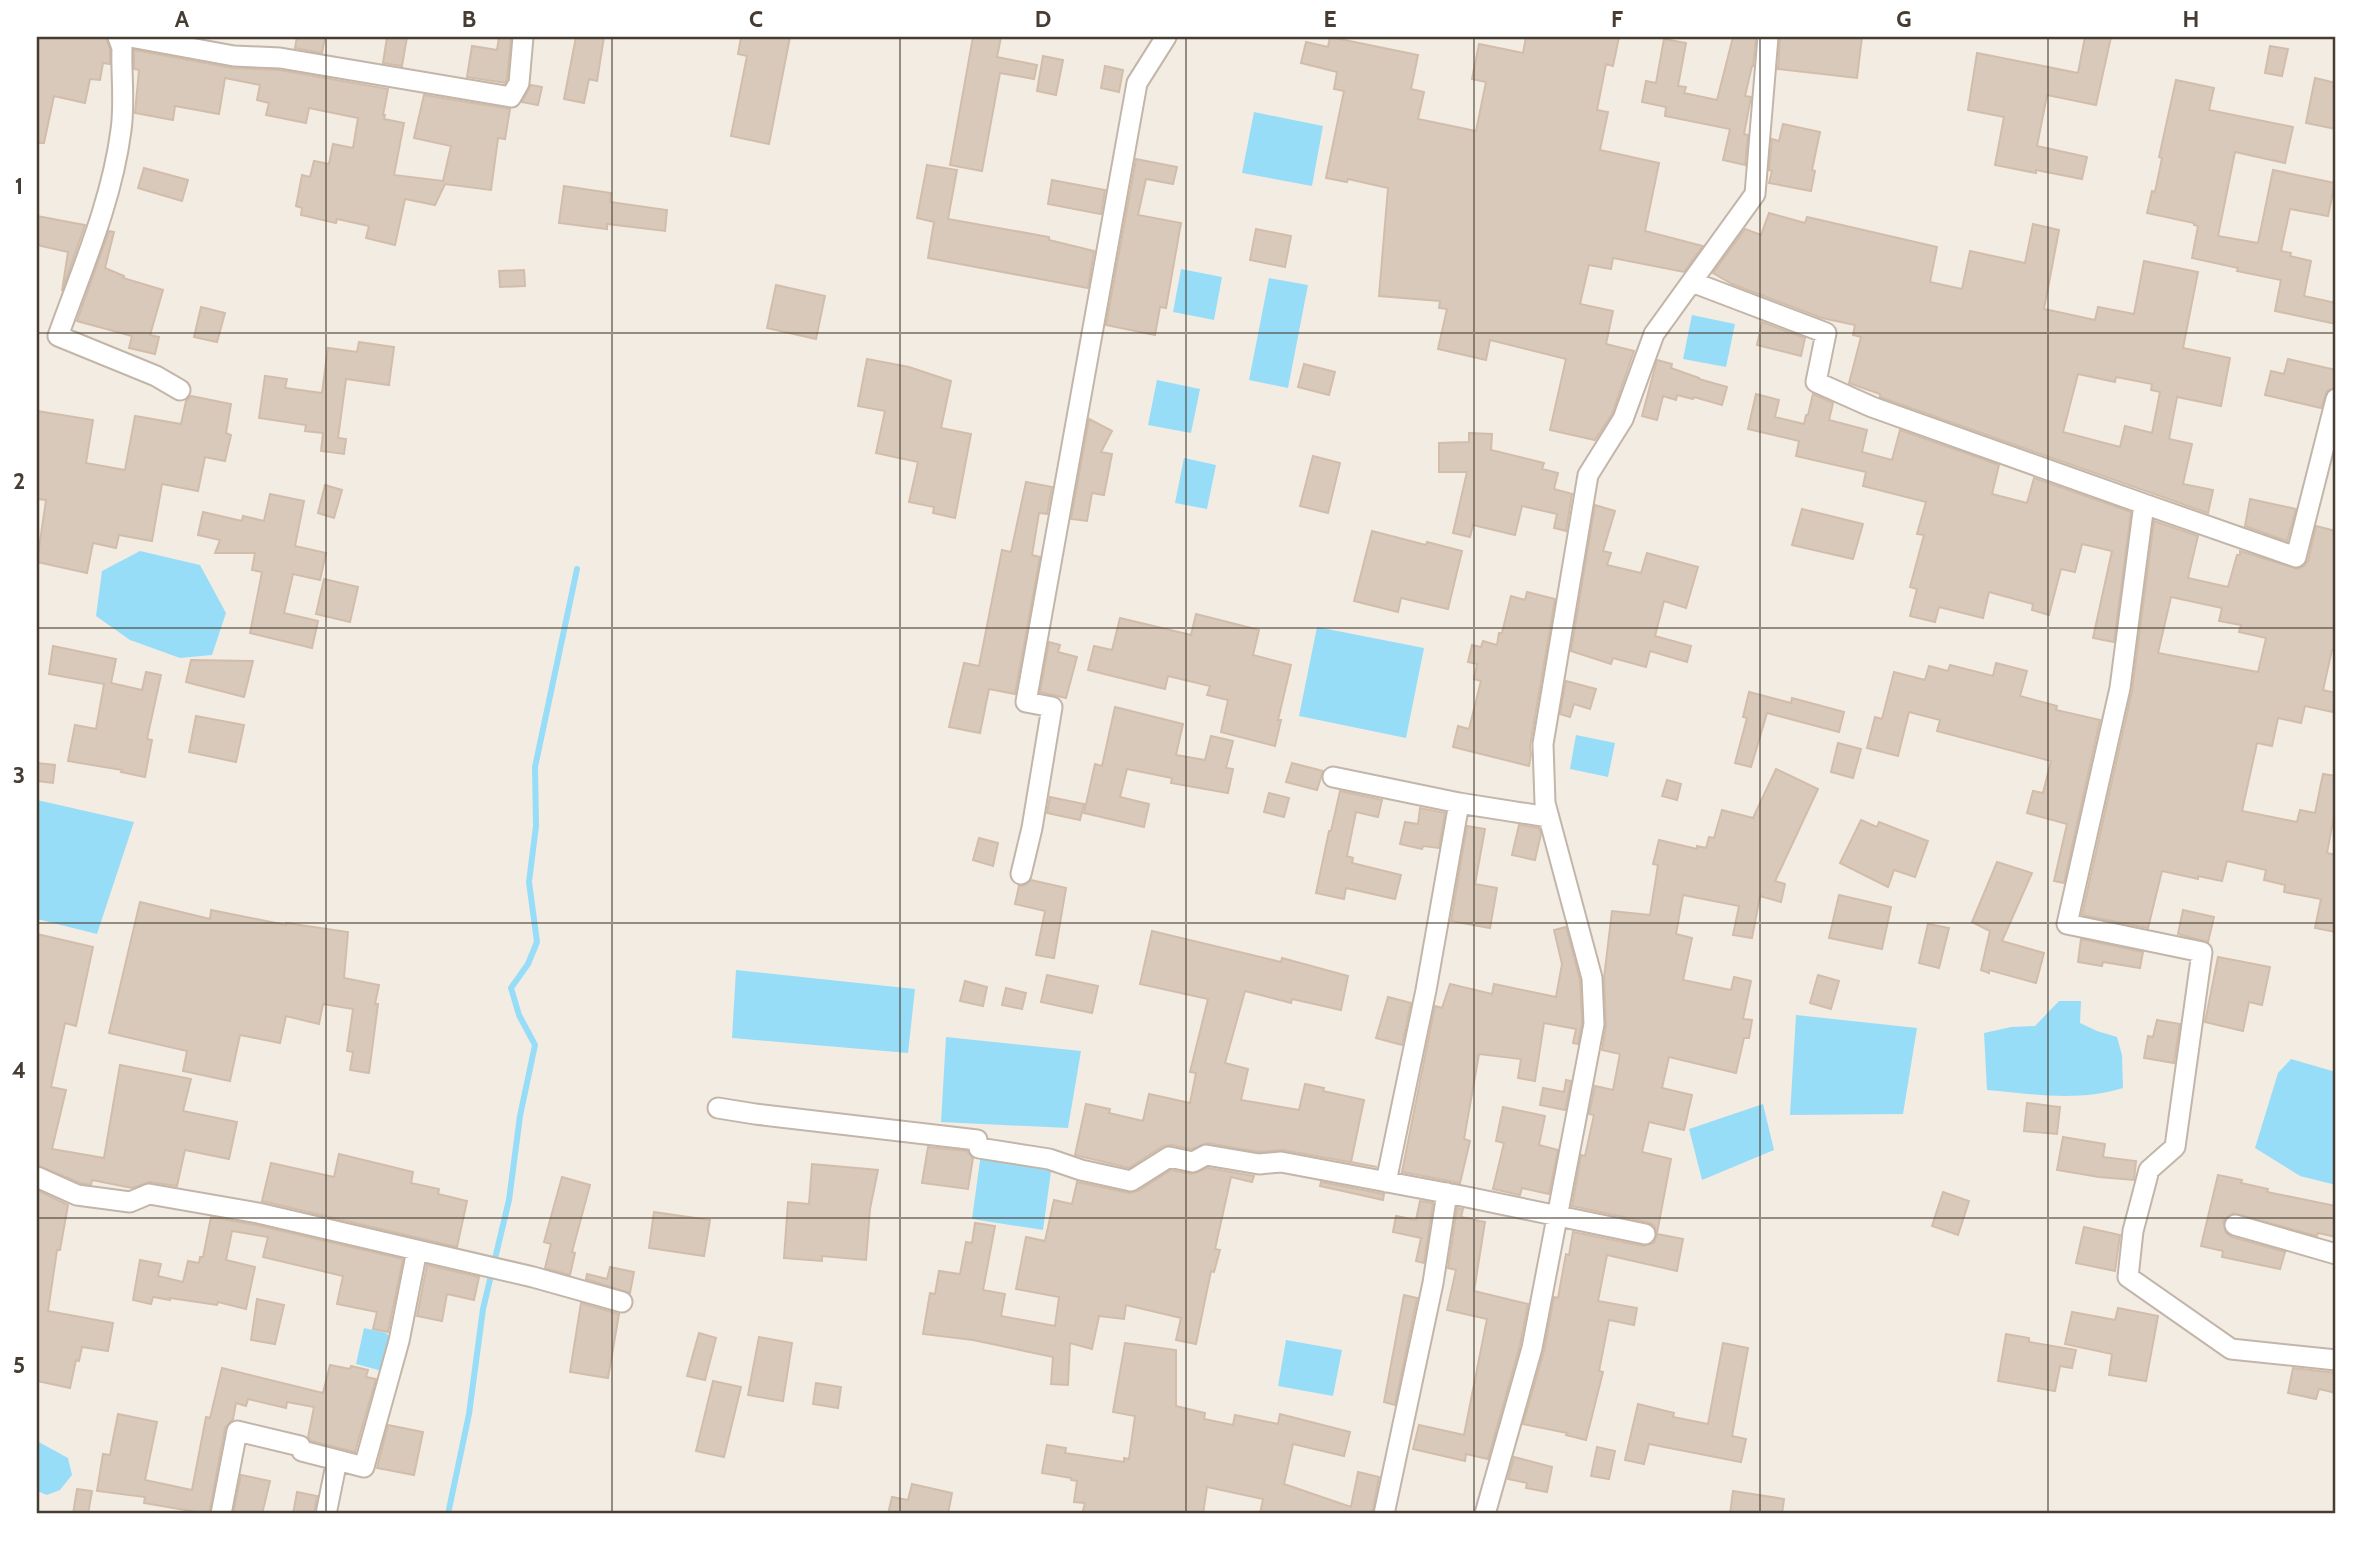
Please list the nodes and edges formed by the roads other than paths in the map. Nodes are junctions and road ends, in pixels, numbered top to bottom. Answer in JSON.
{"nodes":[{"id":1,"x":118,"y":37,"type":"edge"},
{"id":2,"x":130,"y":37,"type":"edge"},
{"id":3,"x":523,"y":37,"type":"edge"},
{"id":4,"x":1166,"y":37,"type":"edge"},
{"id":5,"x":1768,"y":37,"type":"edge"},
{"id":6,"x":1692,"y":282,"type":"junction"},
{"id":7,"x":180,"y":390,"type":"dead end"},
{"id":8,"x":2336,"y":399,"type":"edge"},
{"id":9,"x":2144,"y":504,"type":"junction"},
{"id":10,"x":1333,"y":777,"type":"dead end"},
{"id":11,"x":1458,"y":803,"type":"junction"},
{"id":12,"x":1548,"y":817,"type":"junction"},
{"id":13,"x":1021,"y":874,"type":"dead end"},
{"id":14,"x":718,"y":1108,"type":"dead end"},
{"id":15,"x":37,"y":1177,"type":"edge"},
{"id":16,"x":1386,"y":1182,"type":"junction"},
{"id":17,"x":1447,"y":1193,"type":"junction"},
{"id":18,"x":1559,"y":1217,"type":"junction"},
{"id":19,"x":2235,"y":1225,"type":"dead end"},
{"id":20,"x":1646,"y":1234,"type":"dead end"},
{"id":21,"x":417,"y":1250,"type":"junction"},
{"id":22,"x":2336,"y":1254,"type":"edge"},
{"id":23,"x":622,"y":1302,"type":"dead end"},
{"id":24,"x":2336,"y":1360,"type":"edge"},
{"id":25,"x":337,"y":1461,"type":"junction"},
{"id":26,"x":221,"y":1514,"type":"edge"},
{"id":27,"x":326,"y":1514,"type":"edge"},
{"id":28,"x":1384,"y":1514,"type":"edge"},
{"id":29,"x":1485,"y":1514,"type":"edge"}],
"edges":[{"from":1,"to":7,"type":"street"},
{"from":2,"to":3,"type":"street"},
{"from":4,"to":13,"type":"street"},
{"from":5,"to":6,"type":"street"},
{"from":6,"to":9,"type":"street"},
{"from":6,"to":12,"type":"street"},
{"from":8,"to":9,"type":"street"},
{"from":9,"to":24,"type":"street"},
{"from":10,"to":11,"type":"street"},
{"from":11,"to":12,"type":"street"},
{"from":11,"to":16,"type":"street"},
{"from":12,"to":18,"type":"street"},
{"from":14,"to":16,"type":"street"},
{"from":15,"to":21,"type":"street"},
{"from":16,"to":17,"type":"street"},
{"from":17,"to":18,"type":"street"},
{"from":17,"to":28,"type":"street"},
{"from":18,"to":20,"type":"street"},
{"from":18,"to":29,"type":"street"},
{"from":19,"to":22,"type":"street"},
{"from":21,"to":23,"type":"street"},
{"from":21,"to":25,"type":"street"},
{"from":25,"to":26,"type":"street"},
{"from":25,"to":27,"type":"street"}]}
